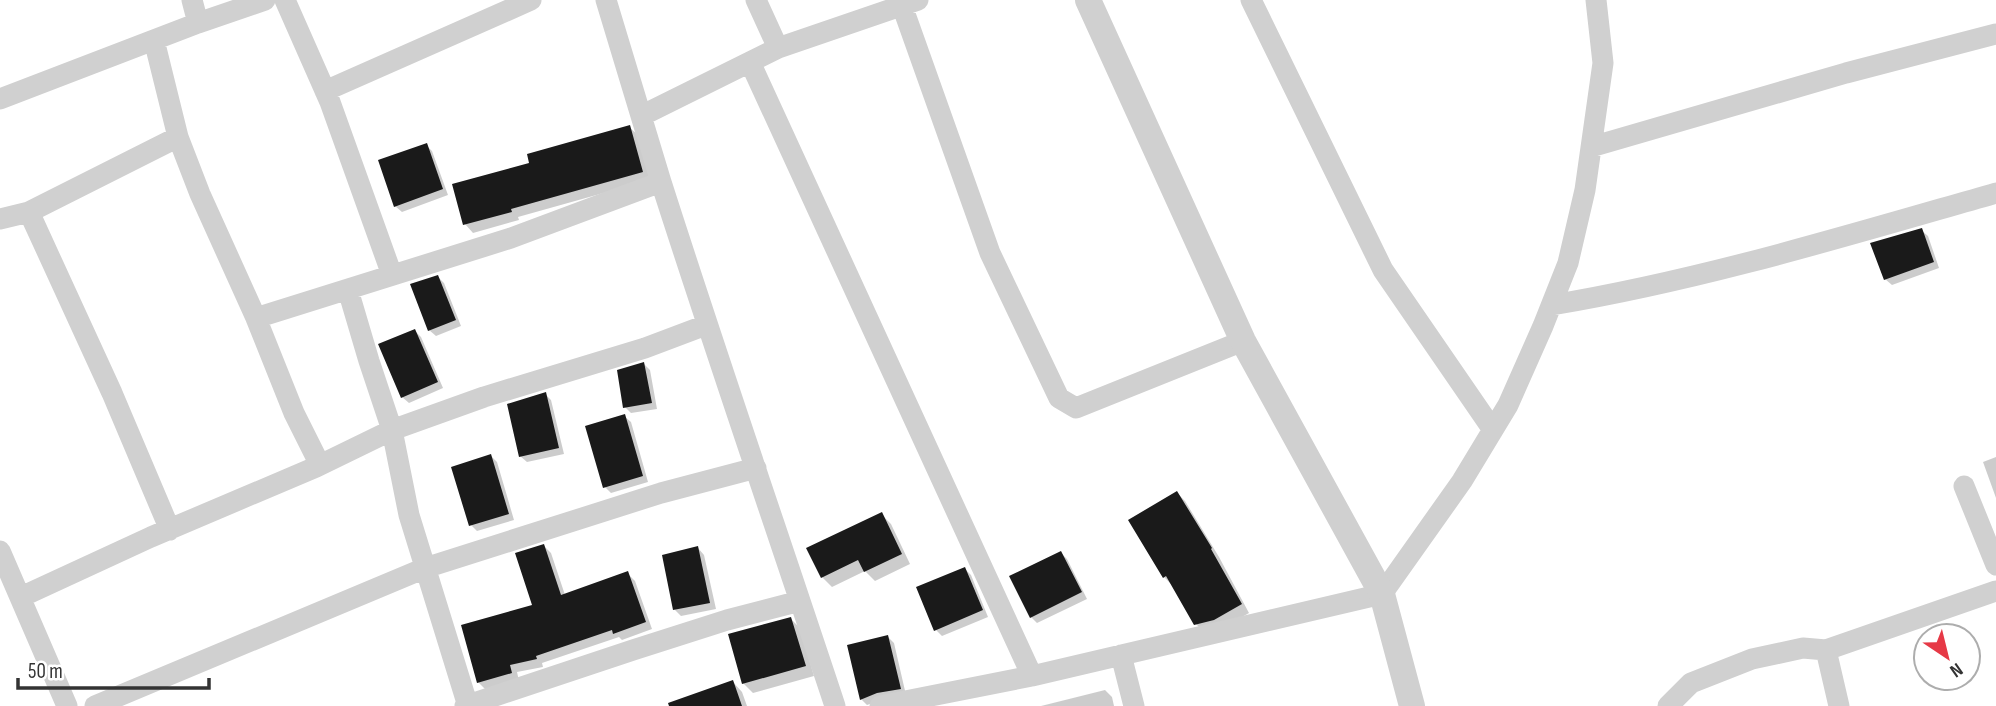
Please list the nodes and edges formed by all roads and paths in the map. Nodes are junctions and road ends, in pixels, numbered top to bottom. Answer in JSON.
{"nodes":[{"id":1,"x":192,"y":0,"type":"edge"},
{"id":2,"x":265,"y":0,"type":"edge"},
{"id":3,"x":285,"y":0,"type":"edge"},
{"id":4,"x":531,"y":0,"type":"edge"},
{"id":5,"x":606,"y":0,"type":"edge"},
{"id":6,"x":756,"y":0,"type":"edge"},
{"id":7,"x":1088,"y":0,"type":"edge"},
{"id":8,"x":1251,"y":0,"type":"edge"},
{"id":9,"x":1596,"y":0,"type":"edge"},
{"id":10,"x":906,"y":2,"type":"edge"},
{"id":11,"x":198,"y":23,"type":"junction"},
{"id":12,"x":1996,"y":33,"type":"edge"},
{"id":13,"x":154,"y":40,"type":"junction"},
{"id":14,"x":778,"y":48,"type":"junction"},
{"id":15,"x":750,"y":62,"type":"junction"},
{"id":16,"x":325,"y":91,"type":"junction"},
{"id":17,"x":0,"y":99,"type":"edge"},
{"id":18,"x":641,"y":116,"type":"junction"},
{"id":19,"x":178,"y":137,"type":"junction"},
{"id":20,"x":1591,"y":147,"type":"junction"},
{"id":21,"x":661,"y":182,"type":"junction"},
{"id":22,"x":1996,"y":193,"type":"edge"},
{"id":23,"x":29,"y":212,"type":"junction"},
{"id":24,"x":0,"y":219,"type":"edge"},
{"id":25,"x":391,"y":275,"type":"junction"},
{"id":26,"x":348,"y":290,"type":"junction"},
{"id":27,"x":1552,"y":305,"type":"junction"},
{"id":28,"x":256,"y":318,"type":"junction"},
{"id":29,"x":706,"y":325,"type":"junction"},
{"id":30,"x":1243,"y":341,"type":"junction"},
{"id":31,"x":392,"y":430,"type":"junction"},
{"id":32,"x":1493,"y":430,"type":"junction"},
{"id":33,"x":320,"y":466,"type":"junction"},
{"id":34,"x":756,"y":468,"type":"junction"},
{"id":35,"x":1964,"y":486,"type":"dead end"},
{"id":36,"x":170,"y":530,"type":"junction"},
{"id":37,"x":0,"y":551,"type":"edge"},
{"id":38,"x":1996,"y":565,"type":"edge"},
{"id":39,"x":425,"y":568,"type":"junction"},
{"id":40,"x":1996,"y":591,"type":"edge"},
{"id":41,"x":1382,"y":594,"type":"junction"},
{"id":42,"x":21,"y":597,"type":"junction"},
{"id":43,"x":800,"y":601,"type":"junction"},
{"id":44,"x":1826,"y":650,"type":"junction"},
{"id":45,"x":1121,"y":655,"type":"junction"},
{"id":46,"x":1032,"y":676,"type":"junction"},
{"id":47,"x":1667,"y":705,"type":"edge"},
{"id":48,"x":67,"y":706,"type":"edge"},
{"id":49,"x":95,"y":706,"type":"edge"},
{"id":50,"x":467,"y":706,"type":"edge"},
{"id":51,"x":835,"y":706,"type":"edge"},
{"id":52,"x":880,"y":706,"type":"edge"},
{"id":53,"x":1134,"y":706,"type":"edge"},
{"id":54,"x":1412,"y":706,"type":"edge"},
{"id":55,"x":1839,"y":706,"type":"edge"}],
"edges":[{"from":1,"to":11,"type":"street"},
{"from":2,"to":11,"type":"street"},
{"from":3,"to":16,"type":"street"},
{"from":4,"to":16,"type":"street"},
{"from":5,"to":18,"type":"street"},
{"from":6,"to":14,"type":"street"},
{"from":7,"to":30,"type":"street"},
{"from":8,"to":32,"type":"street"},
{"from":9,"to":20,"type":"street"},
{"from":10,"to":14,"type":"street"},
{"from":10,"to":30,"type":"street"},
{"from":11,"to":13,"type":"street"},
{"from":12,"to":20,"type":"street"},
{"from":13,"to":17,"type":"street"},
{"from":13,"to":19,"type":"street"},
{"from":14,"to":15,"type":"street"},
{"from":15,"to":18,"type":"street"},
{"from":15,"to":46,"type":"street"},
{"from":16,"to":25,"type":"street"},
{"from":18,"to":21,"type":"street"},
{"from":19,"to":23,"type":"street"},
{"from":19,"to":28,"type":"street"},
{"from":20,"to":27,"type":"street"},
{"from":21,"to":25,"type":"street"},
{"from":21,"to":29,"type":"street"},
{"from":22,"to":27,"type":"street"},
{"from":23,"to":24,"type":"street"},
{"from":23,"to":36,"type":"street"},
{"from":25,"to":26,"type":"street"},
{"from":26,"to":28,"type":"street"},
{"from":26,"to":31,"type":"street"},
{"from":27,"to":32,"type":"street"},
{"from":28,"to":33,"type":"street"},
{"from":29,"to":31,"type":"street"},
{"from":29,"to":34,"type":"street"},
{"from":30,"to":41,"type":"street"},
{"from":31,"to":33,"type":"street"},
{"from":31,"to":39,"type":"street"},
{"from":32,"to":41,"type":"street"},
{"from":33,"to":36,"type":"street"},
{"from":34,"to":39,"type":"street"},
{"from":34,"to":43,"type":"street"},
{"from":35,"to":38,"type":"street"},
{"from":36,"to":42,"type":"street"},
{"from":37,"to":42,"type":"street"},
{"from":39,"to":49,"type":"street"},
{"from":39,"to":50,"type":"street"},
{"from":40,"to":44,"type":"street"},
{"from":41,"to":45,"type":"street"},
{"from":41,"to":54,"type":"street"},
{"from":42,"to":48,"type":"street"},
{"from":43,"to":50,"type":"street"},
{"from":43,"to":51,"type":"street"},
{"from":44,"to":47,"type":"street"},
{"from":44,"to":55,"type":"street"},
{"from":45,"to":46,"type":"street"},
{"from":45,"to":53,"type":"street"},
{"from":46,"to":52,"type":"street"}]}
